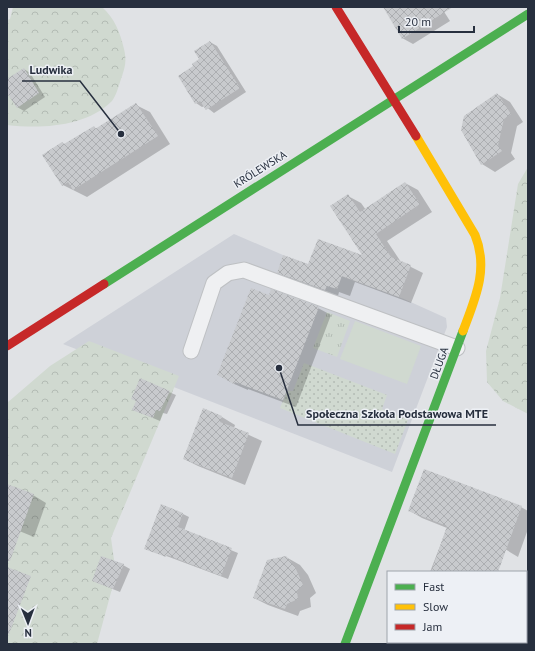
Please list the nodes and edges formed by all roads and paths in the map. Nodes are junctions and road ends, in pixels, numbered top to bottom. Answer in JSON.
{"nodes":[{"id":1,"x":336,"y":7,"type":"edge"},
{"id":2,"x":528,"y":14,"type":"edge"},
{"id":3,"x":394,"y":99,"type":"junction"},
{"id":4,"x":7,"y":346,"type":"edge"},
{"id":5,"x":457,"y":348,"type":"junction"},
{"id":6,"x":191,"y":351,"type":"dead end"},
{"id":7,"x":345,"y":644,"type":"edge"}],
"edges":[{"from":1,"to":3,"type":"street","name":"DŁUGA"},
{"from":2,"to":3,"type":"street","name":"KRÓLEWSKA"},
{"from":3,"to":4,"type":"street","name":"KRÓLEWSKA"},
{"from":3,"to":5,"type":"street","name":"DŁUGA"},
{"from":5,"to":6,"type":"lane"},
{"from":5,"to":7,"type":"street","name":"DŁUGA"}]}
